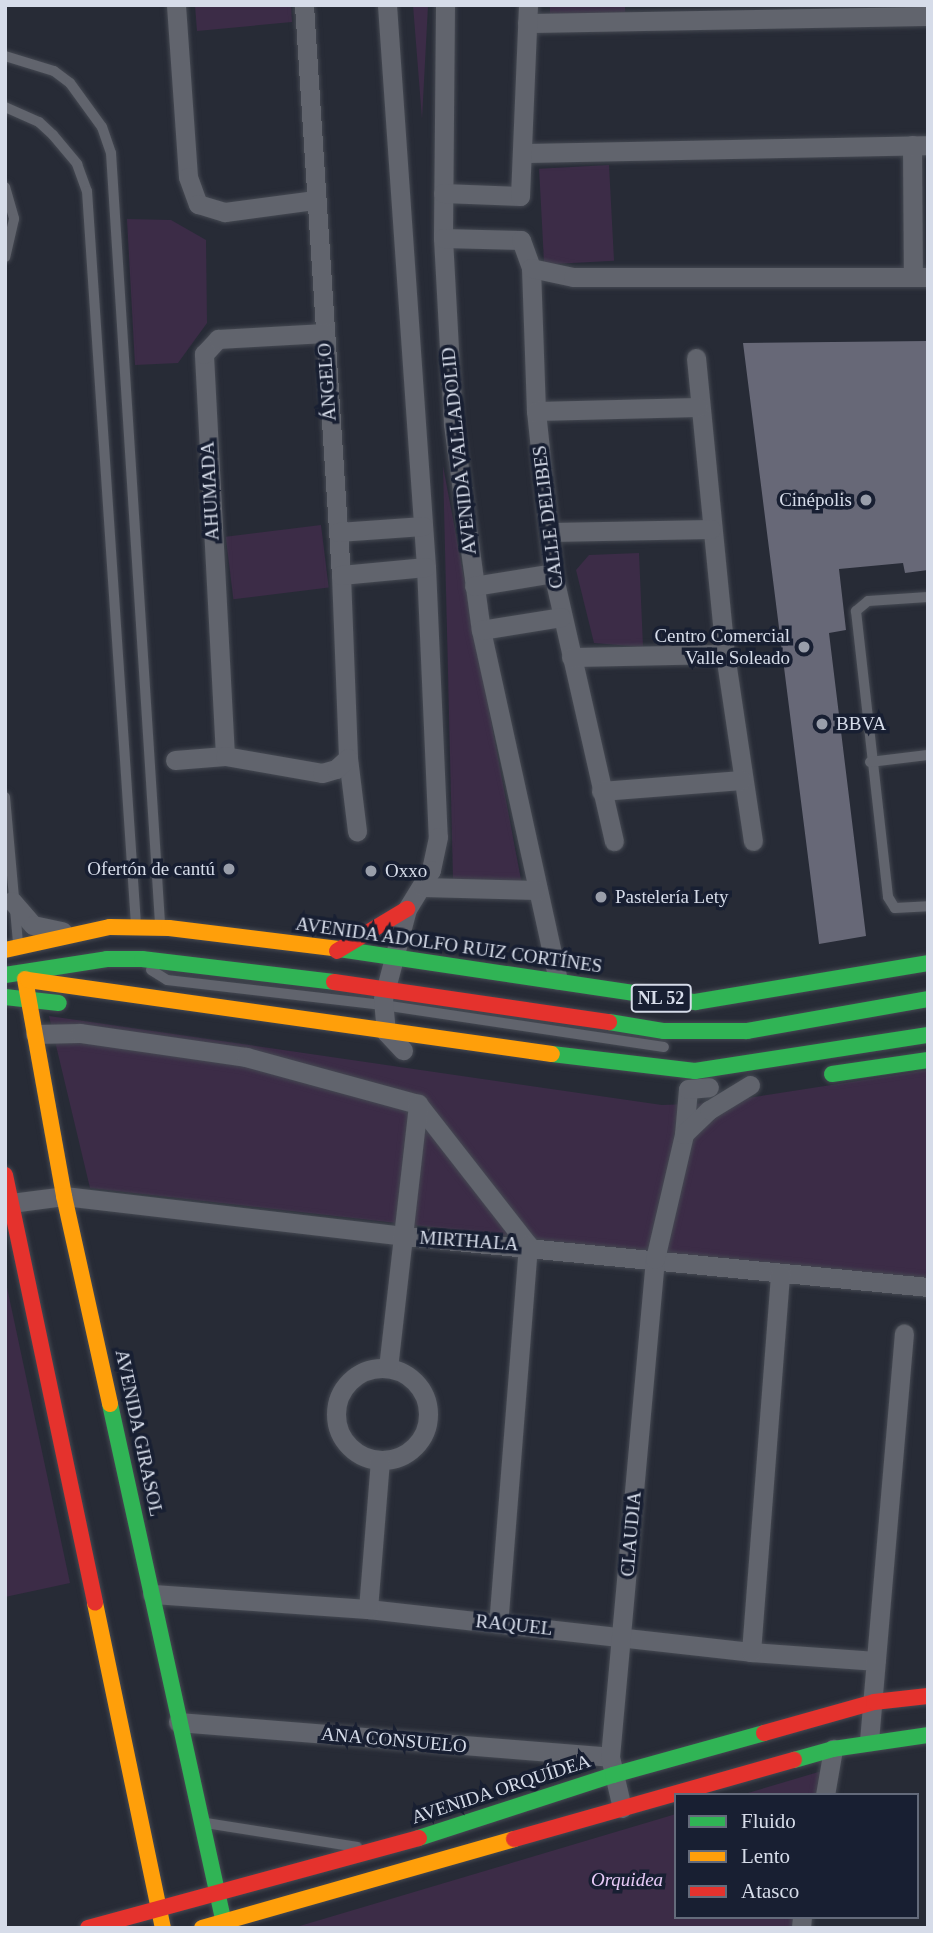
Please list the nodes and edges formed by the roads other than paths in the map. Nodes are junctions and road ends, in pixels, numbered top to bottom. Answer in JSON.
{"nodes":[{"id":1,"x":176,"y":5,"type":"edge"},
{"id":2,"x":304,"y":5,"type":"edge"},
{"id":3,"x":387,"y":5,"type":"edge"},
{"id":4,"x":445,"y":5,"type":"edge"},
{"id":5,"x":897,"y":11,"type":"edge"},
{"id":6,"x":772,"y":12,"type":"edge"},
{"id":7,"x":527,"y":14,"type":"edge"},
{"id":8,"x":928,"y":16,"type":"edge"},
{"id":9,"x":5,"y":56,"type":"edge"},
{"id":10,"x":5,"y":107,"type":"edge"},
{"id":11,"x":920,"y":145,"type":"edge"},
{"id":12,"x":523,"y":153,"type":"junction"},
{"id":13,"x":5,"y":187,"type":"edge"},
{"id":14,"x":443,"y":193,"type":"junction"},
{"id":15,"x":315,"y":201,"type":"junction"},
{"id":16,"x":443,"y":238,"type":"junction"},
{"id":17,"x":5,"y":257,"type":"edge"},
{"id":18,"x":531,"y":268,"type":"junction"},
{"id":19,"x":921,"y":277,"type":"edge"},
{"id":20,"x":324,"y":333,"type":"junction"},
{"id":21,"x":696,"y":358,"type":"dead end"},
{"id":22,"x":698,"y":407,"type":"junction"},
{"id":23,"x":536,"y":411,"type":"junction"},
{"id":24,"x":424,"y":526,"type":"junction"},
{"id":25,"x":711,"y":529,"type":"junction"},
{"id":26,"x":338,"y":532,"type":"junction"},
{"id":27,"x":550,"y":532,"type":"junction"},
{"id":28,"x":426,"y":567,"type":"junction"},
{"id":29,"x":553,"y":573,"type":"junction"},
{"id":30,"x":341,"y":575,"type":"junction"},
{"id":31,"x":474,"y":586,"type":"junction"},
{"id":32,"x":928,"y":597,"type":"edge"},
{"id":33,"x":561,"y":617,"type":"junction"},
{"id":34,"x":481,"y":630,"type":"junction"},
{"id":35,"x":725,"y":654,"type":"junction"},
{"id":36,"x":571,"y":657,"type":"junction"},
{"id":37,"x":928,"y":755,"type":"edge"},
{"id":38,"x":225,"y":756,"type":"junction"},
{"id":39,"x":348,"y":758,"type":"junction"},
{"id":40,"x":175,"y":760,"type":"dead end"},
{"id":41,"x":870,"y":762,"type":"junction"},
{"id":42,"x":743,"y":780,"type":"junction"},
{"id":43,"x":601,"y":791,"type":"junction"},
{"id":44,"x":5,"y":797,"type":"edge"},
{"id":45,"x":6,"y":831,"type":"edge"},
{"id":46,"x":357,"y":831,"type":"dead end"},
{"id":47,"x":614,"y":841,"type":"dead end"},
{"id":48,"x":753,"y":841,"type":"dead end"},
{"id":49,"x":423,"y":887,"type":"junction"},
{"id":50,"x":537,"y":890,"type":"junction"},
{"id":51,"x":12,"y":901,"type":"junction"},
{"id":52,"x":928,"y":906,"type":"edge"},
{"id":53,"x":407,"y":909,"type":"junction"},
{"id":54,"x":160,"y":928,"type":"junction"},
{"id":55,"x":91,"y":931,"type":"junction"},
{"id":56,"x":138,"y":943,"type":"junction"},
{"id":57,"x":12,"y":948,"type":"edge"},
{"id":58,"x":337,"y":951,"type":"junction"},
{"id":59,"x":393,"y":956,"type":"junction"},
{"id":60,"x":928,"y":963,"type":"edge"},
{"id":61,"x":5,"y":974,"type":"edge"},
{"id":62,"x":558,"y":980,"type":"junction"},
{"id":63,"x":27,"y":985,"type":"junction"},
{"id":64,"x":5,"y":988,"type":"edge"},
{"id":65,"x":5,"y":997,"type":"edge"},
{"id":66,"x":928,"y":999,"type":"edge"},
{"id":67,"x":72,"y":1005,"type":"dead end"},
{"id":68,"x":928,"y":1012,"type":"edge"},
{"id":69,"x":182,"y":1020,"type":"dead end"},
{"id":70,"x":389,"y":1023,"type":"junction"},
{"id":71,"x":928,"y":1024,"type":"edge"},
{"id":72,"x":35,"y":1034,"type":"junction"},
{"id":73,"x":928,"y":1035,"type":"edge"},
{"id":74,"x":719,"y":1044,"type":"dead end"},
{"id":75,"x":678,"y":1046,"type":"dead end"},
{"id":76,"x":928,"y":1049,"type":"edge"},
{"id":77,"x":928,"y":1060,"type":"edge"},
{"id":78,"x":472,"y":1061,"type":"dead end"},
{"id":79,"x":814,"y":1076,"type":"dead end"},
{"id":80,"x":756,"y":1084,"type":"joint"},
{"id":81,"x":667,"y":1087,"type":"dead end"},
{"id":82,"x":709,"y":1087,"type":"joint"},
{"id":83,"x":688,"y":1089,"type":"junction"},
{"id":84,"x":418,"y":1104,"type":"junction"},
{"id":85,"x":684,"y":1134,"type":"junction"},
{"id":86,"x":5,"y":1175,"type":"edge"},
{"id":87,"x":64,"y":1196,"type":"junction"},
{"id":88,"x":11,"y":1203,"type":"junction"},
{"id":89,"x":404,"y":1236,"type":"junction"},
{"id":90,"x":528,"y":1245,"type":"junction"},
{"id":91,"x":655,"y":1259,"type":"junction"},
{"id":92,"x":780,"y":1274,"type":"junction"},
{"id":93,"x":928,"y":1287,"type":"edge"},
{"id":94,"x":904,"y":1334,"type":"dead end"},
{"id":95,"x":388,"y":1368,"type":"junction"},
{"id":96,"x":380,"y":1460,"type":"junction"},
{"id":97,"x":152,"y":1594,"type":"junction"},
{"id":98,"x":368,"y":1609,"type":"junction"},
{"id":99,"x":498,"y":1623,"type":"junction"},
{"id":100,"x":622,"y":1637,"type":"junction"},
{"id":101,"x":751,"y":1652,"type":"junction"},
{"id":102,"x":876,"y":1661,"type":"junction"},
{"id":103,"x":928,"y":1696,"type":"edge"},
{"id":104,"x":874,"y":1702,"type":"junction"},
{"id":105,"x":178,"y":1722,"type":"junction"},
{"id":106,"x":928,"y":1735,"type":"edge"},
{"id":107,"x":869,"y":1741,"type":"junction"},
{"id":108,"x":833,"y":1749,"type":"junction"},
{"id":109,"x":612,"y":1766,"type":"junction"},
{"id":110,"x":674,"y":1793,"type":"edge"},
{"id":111,"x":676,"y":1793,"type":"edge"},
{"id":112,"x":825,"y":1793,"type":"edge"},
{"id":113,"x":622,"y":1808,"type":"junction"},
{"id":114,"x":200,"y":1822,"type":"junction"},
{"id":115,"x":378,"y":1851,"type":"junction"},
{"id":116,"x":218,"y":1895,"type":"junction"},
{"id":117,"x":158,"y":1908,"type":"junction"},
{"id":118,"x":224,"y":1925,"type":"edge"},
{"id":119,"x":88,"y":1928,"type":"edge"},
{"id":120,"x":163,"y":1928,"type":"edge"},
{"id":121,"x":202,"y":1928,"type":"edge"}],
"edges":[{"from":1,"to":15,"type":"street"},
{"from":2,"to":15,"type":"street","name":"ÁNGELO"},
{"from":3,"to":24,"type":"street","name":"AVENIDA VALLADOLID"},
{"from":4,"to":14,"type":"street","name":"AVENIDA VALLADOLID"},
{"from":5,"to":6,"type":"street"},
{"from":5,"to":8,"type":"street"},
{"from":6,"to":7,"type":"street"},
{"from":7,"to":12,"type":"street"},
{"from":9,"to":54,"type":"lane"},
{"from":10,"to":56,"type":"lane"},
{"from":11,"to":12,"type":"street"},
{"from":11,"to":19,"type":"street"},
{"from":12,"to":14,"type":"street"},
{"from":13,"to":17,"type":"lane"},
{"from":14,"to":16,"type":"street","name":"AVENIDA VALLADOLID"},
{"from":15,"to":20,"type":"street","name":"ÁNGELO"},
{"from":16,"to":18,"type":"street","name":"CALLE DELIBES"},
{"from":16,"to":31,"type":"street","name":"AVENIDA VALLADOLID"},
{"from":18,"to":19,"type":"street"},
{"from":18,"to":23,"type":"street","name":"CALLE DELIBES"},
{"from":20,"to":26,"type":"street","name":"ÁNGELO"},
{"from":20,"to":38,"type":"street","name":"AHUMADA"},
{"from":21,"to":22,"type":"street"},
{"from":22,"to":23,"type":"street"},
{"from":22,"to":25,"type":"street"},
{"from":23,"to":27,"type":"street","name":"CALLE DELIBES"},
{"from":24,"to":26,"type":"street"},
{"from":24,"to":28,"type":"street","name":"AVENIDA VALLADOLID"},
{"from":25,"to":27,"type":"street"},
{"from":25,"to":35,"type":"street"},
{"from":26,"to":30,"type":"street","name":"ÁNGELO"},
{"from":27,"to":29,"type":"street","name":"CALLE DELIBES"},
{"from":28,"to":30,"type":"street"},
{"from":28,"to":49,"type":"street","name":"AVENIDA VALLADOLID"},
{"from":29,"to":31,"type":"street"},
{"from":29,"to":33,"type":"street","name":"CALLE DELIBES"},
{"from":30,"to":39,"type":"street","name":"ÁNGELO"},
{"from":31,"to":34,"type":"street","name":"AVENIDA VALLADOLID"},
{"from":32,"to":41,"type":"lane"},
{"from":33,"to":34,"type":"street"},
{"from":33,"to":36,"type":"street","name":"CALLE DELIBES"},
{"from":34,"to":50,"type":"street","name":"AVENIDA VALLADOLID"},
{"from":35,"to":36,"type":"street"},
{"from":35,"to":42,"type":"street"},
{"from":36,"to":43,"type":"street","name":"CALLE DELIBES"},
{"from":37,"to":41,"type":"lane"},
{"from":38,"to":39,"type":"street"},
{"from":38,"to":40,"type":"street"},
{"from":39,"to":46,"type":"street","name":"ÁNGELO"},
{"from":41,"to":52,"type":"lane"},
{"from":42,"to":43,"type":"street"},
{"from":42,"to":48,"type":"street"},
{"from":43,"to":47,"type":"street","name":"CALLE DELIBES"},
{"from":44,"to":45,"type":"lane"},
{"from":45,"to":51,"type":"lane"},
{"from":49,"to":50,"type":"street"},
{"from":49,"to":53,"type":"street","name":"AVENIDA VALLADOLID"},
{"from":50,"to":62,"type":"street","name":"AVENIDA VALLADOLID"},
{"from":51,"to":55,"type":"street"},
{"from":51,"to":57,"type":"lane"},
{"from":53,"to":58,"type":"main road"},
{"from":53,"to":59,"type":"street","name":"AVENIDA VALLADOLID"},
{"from":54,"to":56,"type":"main road","name":"AVENIDA ADOLFO RUIZ CORTÍNES","number":"NL 52"},
{"from":54,"to":58,"type":"main road","name":"AVENIDA ADOLFO RUIZ CORTÍNES","number":"NL 52"},
{"from":55,"to":56,"type":"main road","name":"AVENIDA ADOLFO RUIZ CORTÍNES","number":"NL 52"},
{"from":55,"to":57,"type":"main road","name":"AVENIDA ADOLFO RUIZ CORTÍNES","number":"NL 52"},
{"from":56,"to":63,"type":"main road"},
{"from":56,"to":70,"type":"main road"},
{"from":57,"to":63,"type":"main road","name":"AVENIDA GIRASOL"},
{"from":58,"to":59,"type":"main road","name":"AVENIDA ADOLFO RUIZ CORTÍNES","number":"NL 52"},
{"from":59,"to":62,"type":"main road","name":"AVENIDA ADOLFO RUIZ CORTÍNES","number":"NL 52"},
{"from":59,"to":70,"type":"street","name":"AVENIDA VALLADOLID"},
{"from":60,"to":62,"type":"main road","name":"AVENIDA ADOLFO RUIZ CORTÍNES","number":"NL 52"},
{"from":61,"to":63,"type":"main road"},
{"from":63,"to":64,"type":"main road"},
{"from":63,"to":65,"type":"main road"},
{"from":63,"to":67,"type":"main road"},
{"from":63,"to":70,"type":"main road"},
{"from":63,"to":72,"type":"main road","name":"AVENIDA GIRASOL"},
{"from":66,"to":70,"type":"main road"},
{"from":68,"to":74,"type":"lane"},
{"from":69,"to":70,"type":"main road"},
{"from":70,"to":71,"type":"lane"},
{"from":70,"to":73,"type":"main road"},
{"from":70,"to":75,"type":"lane"},
{"from":70,"to":76,"type":"main road"},
{"from":70,"to":78,"type":"main road"},
{"from":72,"to":84,"type":"street"},
{"from":72,"to":87,"type":"main road","name":"AVENIDA GIRASOL"},
{"from":77,"to":79,"type":"main road"},
{"from":80,"to":82,"type":"main road"},
{"from":80,"to":85,"type":"street"},
{"from":81,"to":83,"type":"main road"},
{"from":82,"to":83,"type":"street"},
{"from":83,"to":85,"type":"street","name":"CLAUDIA"},
{"from":84,"to":89,"type":"street"},
{"from":84,"to":90,"type":"street"},
{"from":85,"to":91,"type":"street","name":"CLAUDIA"},
{"from":86,"to":88,"type":"main road"},
{"from":87,"to":88,"type":"street","name":"MIRTHALA"},
{"from":87,"to":89,"type":"street","name":"MIRTHALA"},
{"from":87,"to":97,"type":"main road","name":"AVENIDA GIRASOL"},
{"from":88,"to":117,"type":"main road"},
{"from":89,"to":90,"type":"street","name":"MIRTHALA"},
{"from":89,"to":95,"type":"street"},
{"from":90,"to":91,"type":"street","name":"MIRTHALA"},
{"from":90,"to":99,"type":"street"},
{"from":91,"to":92,"type":"street","name":"MIRTHALA"},
{"from":91,"to":100,"type":"street","name":"CLAUDIA"},
{"from":92,"to":93,"type":"street","name":"MIRTHALA"},
{"from":92,"to":101,"type":"street"},
{"from":94,"to":102,"type":"street"},
{"from":95,"to":96,"type":"street"},
{"from":95,"to":96,"type":"street"},
{"from":96,"to":98,"type":"street"},
{"from":97,"to":98,"type":"street","name":"RAQUEL"},
{"from":97,"to":105,"type":"main road","name":"AVENIDA GIRASOL"},
{"from":98,"to":99,"type":"street","name":"RAQUEL"},
{"from":99,"to":100,"type":"street","name":"RAQUEL"},
{"from":100,"to":101,"type":"street","name":"RAQUEL"},
{"from":100,"to":109,"type":"street","name":"CLAUDIA"},
{"from":101,"to":102,"type":"street","name":"RAQUEL"},
{"from":102,"to":104,"type":"street"},
{"from":103,"to":104,"type":"main road","name":"AVENIDA ORQUÍDEA"},
{"from":104,"to":107,"type":"street"},
{"from":104,"to":109,"type":"main road","name":"AVENIDA ORQUÍDEA"},
{"from":105,"to":109,"type":"street","name":"ANA CONSUELO"},
{"from":105,"to":114,"type":"main road","name":"AVENIDA GIRASOL"},
{"from":106,"to":107,"type":"main road"},
{"from":107,"to":108,"type":"main road"},
{"from":108,"to":111,"type":"main road"},
{"from":108,"to":112,"type":"street"},
{"from":109,"to":113,"type":"street","name":"CLAUDIA"},
{"from":109,"to":115,"type":"main road","name":"AVENIDA ORQUÍDEA"},
{"from":110,"to":113,"type":"main road"},
{"from":113,"to":118,"type":"main road"},
{"from":114,"to":115,"type":"lane"},
{"from":114,"to":116,"type":"main road","name":"AVENIDA GIRASOL"},
{"from":115,"to":116,"type":"main road","name":"AVENIDA ORQUÍDEA"},
{"from":116,"to":117,"type":"main road","name":"AVENIDA ORQUÍDEA"},
{"from":116,"to":118,"type":"main road","name":"AVENIDA GIRASOL"},
{"from":117,"to":119,"type":"main road","name":"AVENIDA ORQUÍDEA"},
{"from":117,"to":120,"type":"main road"},
{"from":118,"to":121,"type":"main road"}]}
